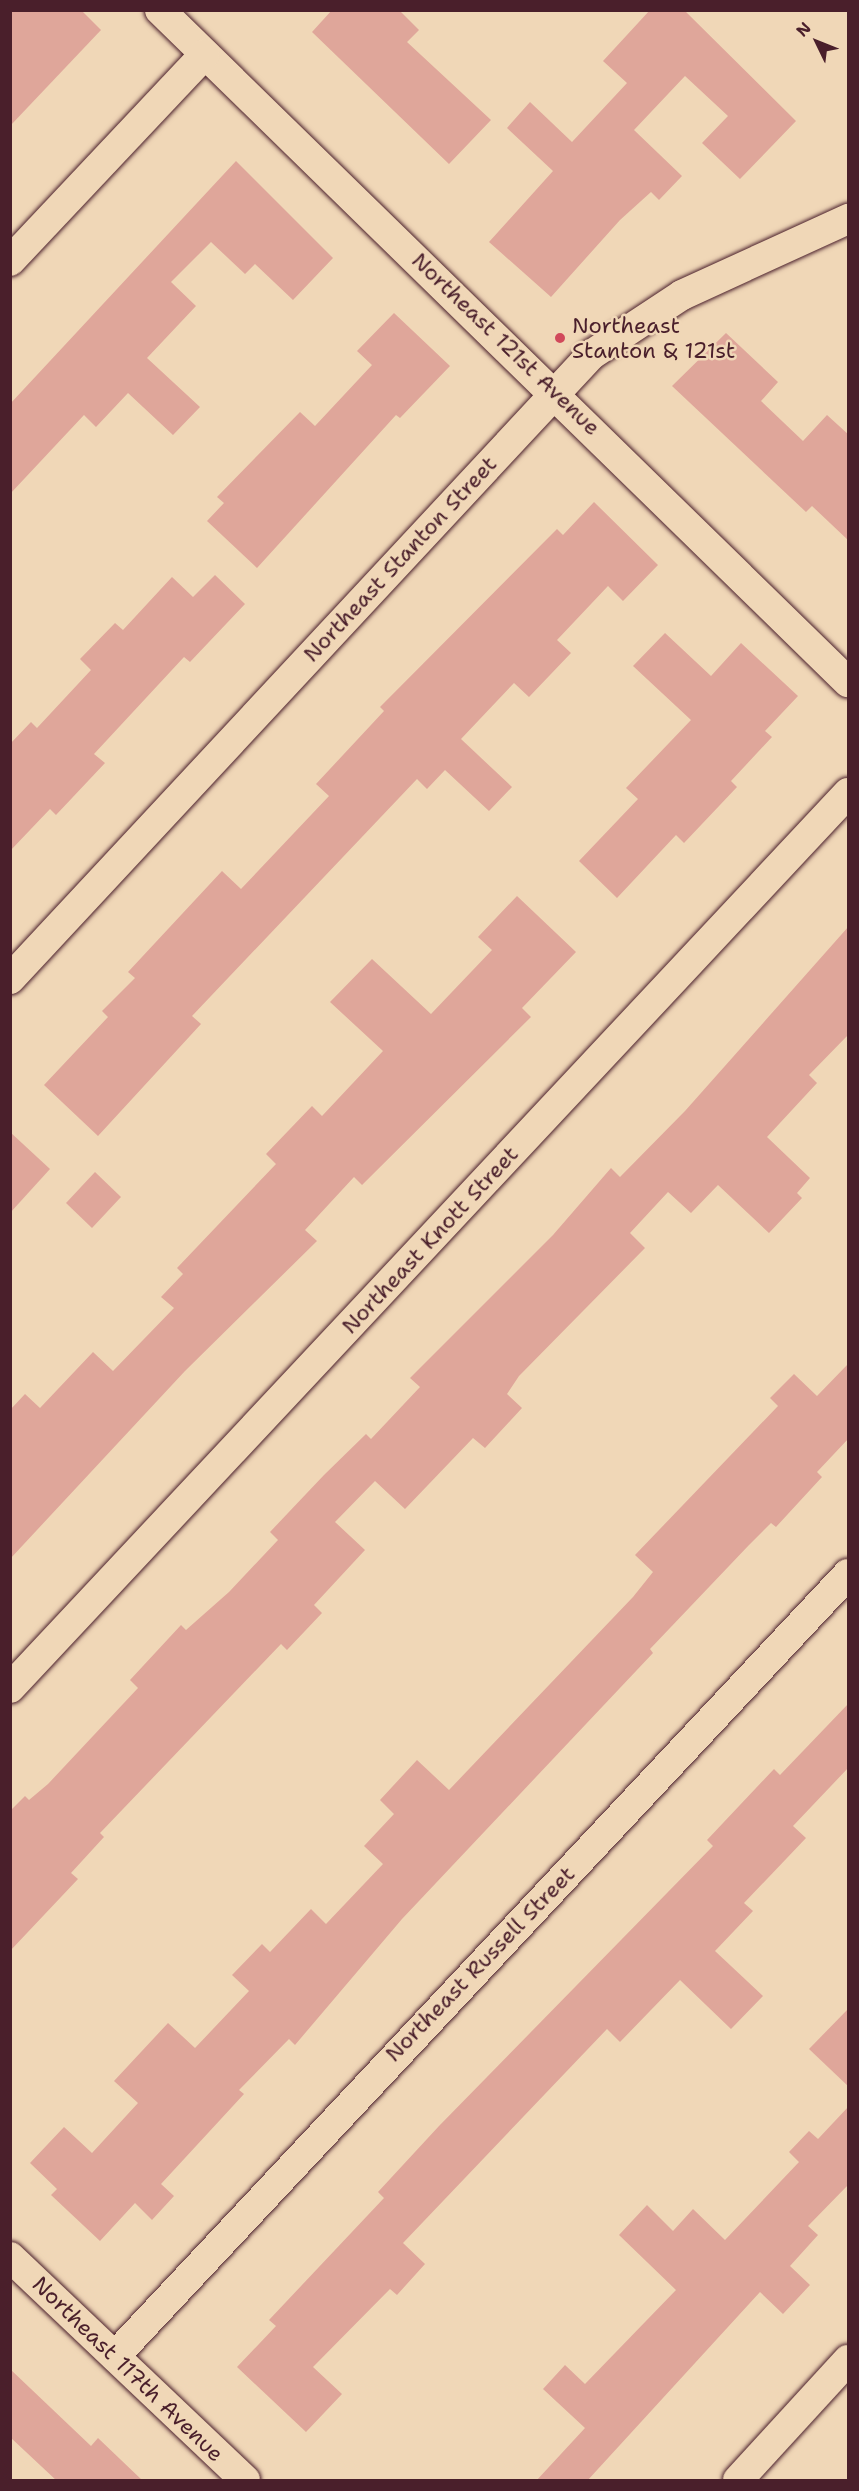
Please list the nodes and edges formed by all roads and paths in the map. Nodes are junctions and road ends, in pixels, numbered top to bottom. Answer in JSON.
{"nodes":[{"id":1,"x":160,"y":10,"type":"edge"},
{"id":2,"x":205,"y":54,"type":"junction"},
{"id":3,"x":849,"y":219,"type":"edge"},
{"id":4,"x":10,"y":261,"type":"edge"},
{"id":5,"x":555,"y":391,"type":"junction"},
{"id":6,"x":849,"y":682,"type":"edge"},
{"id":7,"x":849,"y":793,"type":"edge"},
{"id":8,"x":10,"y":979,"type":"edge"},
{"id":9,"x":849,"y":1574,"type":"edge"},
{"id":10,"x":10,"y":1688,"type":"edge"},
{"id":11,"x":10,"y":2257,"type":"edge"},
{"id":12,"x":115,"y":2356,"type":"junction"},
{"id":13,"x":849,"y":2360,"type":"edge"},
{"id":14,"x":245,"y":2481,"type":"edge"},
{"id":15,"x":738,"y":2481,"type":"edge"}],
"edges":[{"from":1,"to":2,"type":"street","name":"Northeast 121st Avenue"},
{"from":2,"to":4,"type":"street"},
{"from":2,"to":5,"type":"street","name":"Northeast 121st Avenue"},
{"from":3,"to":5,"type":"street","name":"Northeast Stanton Street"},
{"from":5,"to":6,"type":"street","name":"Northeast 121st Avenue"},
{"from":5,"to":8,"type":"street","name":"Northeast Stanton Street"},
{"from":7,"to":10,"type":"street","name":"Northeast Knott Street"},
{"from":9,"to":12,"type":"street","name":"Northeast Russell Street"},
{"from":11,"to":12,"type":"street","name":"Northeast 117th Avenue"},
{"from":12,"to":14,"type":"street","name":"Northeast 117th Avenue"},
{"from":13,"to":15,"type":"street"}]}
